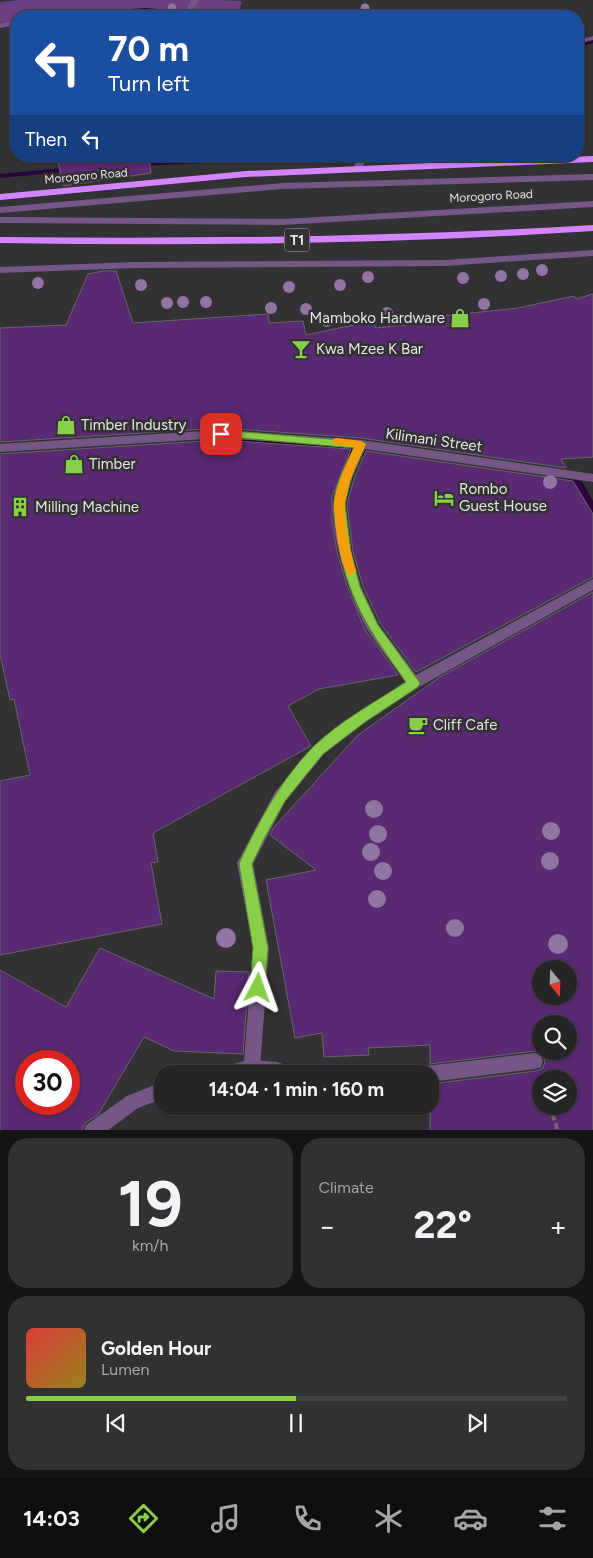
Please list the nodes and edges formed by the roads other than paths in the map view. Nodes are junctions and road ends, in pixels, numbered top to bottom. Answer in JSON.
{"nodes":[{"id":1,"x":361,"y":162,"type":"edge"},
{"id":2,"x":515,"y":162,"type":"edge"},
{"id":3,"x":358,"y":168,"type":"junction"},
{"id":4,"x":593,"y":177,"type":"edge"},
{"id":5,"x":0,"y":198,"type":"edge"},
{"id":6,"x":593,"y":204,"type":"edge"},
{"id":7,"x":0,"y":210,"type":"edge"},
{"id":8,"x":0,"y":220,"type":"edge"},
{"id":9,"x":593,"y":228,"type":"edge"},
{"id":10,"x":0,"y":240,"type":"edge"},
{"id":11,"x":593,"y":253,"type":"edge"},
{"id":12,"x":0,"y":270,"type":"edge"},
{"id":13,"x":361,"y":444,"type":"junction"},
{"id":14,"x":0,"y":448,"type":"edge"},
{"id":15,"x":593,"y":478,"type":"edge"},
{"id":16,"x":593,"y":584,"type":"edge"},
{"id":17,"x":414,"y":683,"type":"junction"},
{"id":18,"x":535,"y":1061,"type":"dead end"},
{"id":19,"x":252,"y":1065,"type":"edge"},
{"id":20,"x":439,"y":1072,"type":"edge"},
{"id":21,"x":154,"y":1094,"type":"edge"},
{"id":22,"x":92,"y":1130,"type":"edge"}],
"edges":[{"from":1,"to":3,"type":"street"},
{"from":2,"to":3,"type":"highway","name":"Morogoro Road"},
{"from":3,"to":5,"type":"highway","name":"Morogoro Road"},
{"from":4,"to":7,"type":"street","name":"Morogoro Road"},
{"from":6,"to":8,"type":"street","name":"Morogoro Road"},
{"from":9,"to":10,"type":"highway","number":"T1"},
{"from":11,"to":12,"type":"street"},
{"from":13,"to":14,"type":"street","name":"Kilimani Street"},
{"from":13,"to":15,"type":"street","name":"Kilimani Street"},
{"from":13,"to":17,"type":"street"},
{"from":16,"to":17,"type":"street"},
{"from":17,"to":19,"type":"street"},
{"from":18,"to":20,"type":"street"},
{"from":21,"to":22,"type":"street"}]}
